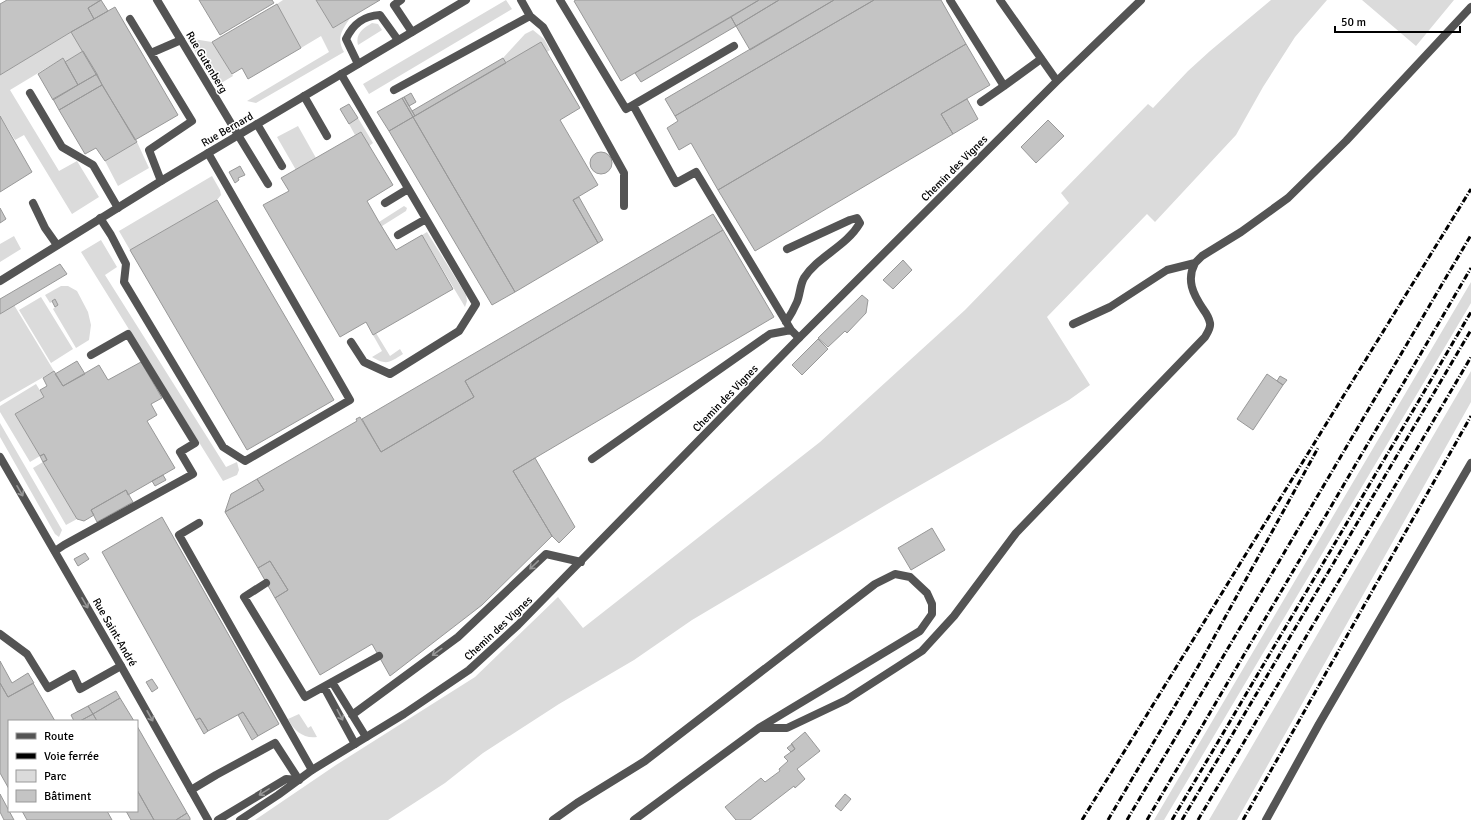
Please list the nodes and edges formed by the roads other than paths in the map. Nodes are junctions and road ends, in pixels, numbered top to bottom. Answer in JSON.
{"nodes":[{"id":1,"x":157,"y":0,"type":"edge"},
{"id":2,"x":401,"y":0,"type":"edge"},
{"id":3,"x":466,"y":0,"type":"edge"},
{"id":4,"x":521,"y":0,"type":"edge"},
{"id":5,"x":560,"y":0,"type":"edge"},
{"id":6,"x":950,"y":0,"type":"edge"},
{"id":7,"x":1000,"y":0,"type":"edge"},
{"id":8,"x":1141,"y":0,"type":"edge"},
{"id":9,"x":1471,"y":7,"type":"edge"},
{"id":10,"x":530,"y":16,"type":"junction"},
{"id":11,"x":130,"y":19,"type":"dead end"},
{"id":12,"x":412,"y":32,"type":"junction"},
{"id":13,"x":181,"y":40,"type":"junction"},
{"id":14,"x":398,"y":40,"type":"junction"},
{"id":15,"x":734,"y":46,"type":"dead end"},
{"id":16,"x":151,"y":53,"type":"junction"},
{"id":17,"x":1041,"y":59,"type":"junction"},
{"id":18,"x":358,"y":64,"type":"junction"},
{"id":19,"x":341,"y":74,"type":"junction"},
{"id":20,"x":1057,"y":81,"type":"junction"},
{"id":21,"x":1004,"y":86,"type":"junction"},
{"id":22,"x":394,"y":90,"type":"dead end"},
{"id":23,"x":30,"y":93,"type":"dead end"},
{"id":24,"x":304,"y":96,"type":"junction"},
{"id":25,"x":980,"y":102,"type":"dead end"},
{"id":26,"x":633,"y":105,"type":"junction"},
{"id":27,"x":258,"y":124,"type":"junction"},
{"id":28,"x":238,"y":135,"type":"junction"},
{"id":29,"x":327,"y":136,"type":"dead end"},
{"id":30,"x":208,"y":153,"type":"junction"},
{"id":31,"x":282,"y":166,"type":"dead end"},
{"id":32,"x":161,"y":181,"type":"junction"},
{"id":33,"x":268,"y":184,"type":"dead end"},
{"id":34,"x":408,"y":189,"type":"junction"},
{"id":35,"x":385,"y":203,"type":"dead end"},
{"id":36,"x":33,"y":204,"type":"dead end"},
{"id":37,"x":624,"y":206,"type":"dead end"},
{"id":38,"x":118,"y":208,"type":"junction"},
{"id":39,"x":100,"y":218,"type":"junction"},
{"id":40,"x":426,"y":219,"type":"junction"},
{"id":41,"x":398,"y":235,"type":"dead end"},
{"id":42,"x":57,"y":245,"type":"junction"},
{"id":43,"x":787,"y":249,"type":"dead end"},
{"id":44,"x":1195,"y":263,"type":"junction"},
{"id":45,"x":0,"y":281,"type":"edge"},
{"id":46,"x":786,"y":322,"type":"junction"},
{"id":47,"x":1073,"y":324,"type":"dead end"},
{"id":48,"x":791,"y":330,"type":"junction"},
{"id":49,"x":799,"y":338,"type":"junction"},
{"id":50,"x":351,"y":342,"type":"dead end"},
{"id":51,"x":91,"y":355,"type":"dead end"},
{"id":52,"x":0,"y":457,"type":"edge"},
{"id":53,"x":592,"y":459,"type":"dead end"},
{"id":54,"x":1471,"y":463,"type":"edge"},
{"id":55,"x":199,"y":524,"type":"dead end"},
{"id":56,"x":55,"y":551,"type":"junction"},
{"id":57,"x":581,"y":562,"type":"junction"},
{"id":58,"x":266,"y":583,"type":"dead end"},
{"id":59,"x":0,"y":634,"type":"edge"},
{"id":60,"x":379,"y":656,"type":"dead end"},
{"id":61,"x":121,"y":666,"type":"junction"},
{"id":62,"x":332,"y":682,"type":"junction"},
{"id":63,"x":324,"y":687,"type":"junction"},
{"id":64,"x":352,"y":715,"type":"junction"},
{"id":65,"x":759,"y":728,"type":"junction"},
{"id":66,"x":366,"y":737,"type":"junction"},
{"id":67,"x":355,"y":744,"type":"junction"},
{"id":68,"x":312,"y":770,"type":"junction"},
{"id":69,"x":299,"y":780,"type":"junction"},
{"id":70,"x":191,"y":790,"type":"junction"},
{"id":71,"x":208,"y":820,"type":"edge"},
{"id":72,"x":218,"y":820,"type":"edge"},
{"id":73,"x":240,"y":820,"type":"edge"},
{"id":74,"x":553,"y":820,"type":"edge"},
{"id":75,"x":634,"y":820,"type":"edge"},
{"id":76,"x":1266,"y":820,"type":"edge"}],
"edges":[{"from":1,"to":13,"type":"street","name":"Rue Gutenberg"},
{"from":2,"to":12,"type":"street"},
{"from":3,"to":12,"type":"street","name":"Rue Bernard"},
{"from":4,"to":10,"type":"street"},
{"from":5,"to":26,"type":"street"},
{"from":6,"to":21,"type":"street"},
{"from":7,"to":17,"type":"street"},
{"from":8,"to":20,"type":"street","name":"Chemin des Vignes"},
{"from":9,"to":44,"type":"street"},
{"from":10,"to":22,"type":"street"},
{"from":10,"to":37,"type":"street"},
{"from":11,"to":16,"type":"street"},
{"from":12,"to":14,"type":"street","name":"Rue Bernard"},
{"from":13,"to":16,"type":"street"},
{"from":13,"to":28,"type":"street","name":"Rue Gutenberg"},
{"from":14,"to":18,"type":"street","name":"Rue Bernard"},
{"from":14,"to":18,"type":"street"},
{"from":15,"to":26,"type":"street"},
{"from":16,"to":32,"type":"street"},
{"from":17,"to":20,"type":"street"},
{"from":17,"to":21,"type":"street"},
{"from":18,"to":19,"type":"street","name":"Rue Bernard"},
{"from":19,"to":24,"type":"street","name":"Rue Bernard"},
{"from":19,"to":34,"type":"street"},
{"from":20,"to":49,"type":"street","name":"Chemin des Vignes"},
{"from":21,"to":25,"type":"street"},
{"from":23,"to":38,"type":"street"},
{"from":24,"to":27,"type":"street","name":"Rue Bernard"},
{"from":24,"to":29,"type":"street"},
{"from":26,"to":46,"type":"street"},
{"from":27,"to":28,"type":"street","name":"Rue Bernard"},
{"from":27,"to":31,"type":"street"},
{"from":28,"to":30,"type":"street","name":"Rue Bernard"},
{"from":28,"to":33,"type":"street","name":"Rue Gutenberg"},
{"from":30,"to":32,"type":"street","name":"Rue Bernard"},
{"from":30,"to":39,"type":"street"},
{"from":32,"to":38,"type":"street","name":"Rue Bernard"},
{"from":34,"to":35,"type":"street"},
{"from":34,"to":40,"type":"street"},
{"from":36,"to":42,"type":"street"},
{"from":38,"to":39,"type":"street","name":"Rue Bernard"},
{"from":39,"to":42,"type":"street","name":"Rue Bernard"},
{"from":40,"to":41,"type":"street"},
{"from":40,"to":50,"type":"street"},
{"from":42,"to":45,"type":"street","name":"Rue Bernard"},
{"from":43,"to":46,"type":"street"},
{"from":44,"to":47,"type":"street"},
{"from":44,"to":65,"type":"street"},
{"from":46,"to":48,"type":"street"},
{"from":48,"to":49,"type":"street"},
{"from":48,"to":53,"type":"street"},
{"from":49,"to":57,"type":"street","name":"Chemin des Vignes"},
{"from":51,"to":56,"type":"street"},
{"from":52,"to":56,"type":"street","name":"Rue Saint-André","one_way":true},
{"from":54,"to":76,"type":"street"},
{"from":55,"to":68,"type":"street"},
{"from":56,"to":61,"type":"street","name":"Rue Saint-André","one_way":true},
{"from":57,"to":64,"type":"street","one_way":true},
{"from":57,"to":66,"type":"street","name":"Chemin des Vignes"},
{"from":58,"to":63,"type":"street"},
{"from":59,"to":61,"type":"street"},
{"from":60,"to":62,"type":"street"},
{"from":61,"to":70,"type":"street","name":"Rue Saint-André","one_way":true},
{"from":62,"to":63,"type":"street"},
{"from":62,"to":64,"type":"street"},
{"from":63,"to":67,"type":"street","one_way":true},
{"from":64,"to":66,"type":"street"},
{"from":65,"to":74,"type":"street"},
{"from":65,"to":75,"type":"street"},
{"from":66,"to":67,"type":"street","name":"Chemin des Vignes"},
{"from":67,"to":68,"type":"street","name":"Chemin des Vignes"},
{"from":68,"to":69,"type":"street","name":"Chemin des Vignes"},
{"from":69,"to":70,"type":"street"},
{"from":69,"to":72,"type":"street","name":"Chemin des Vignes","one_way":true},
{"from":69,"to":73,"type":"street","name":"Chemin des Vignes"},
{"from":70,"to":71,"type":"street","name":"Rue Saint-André"}]}
